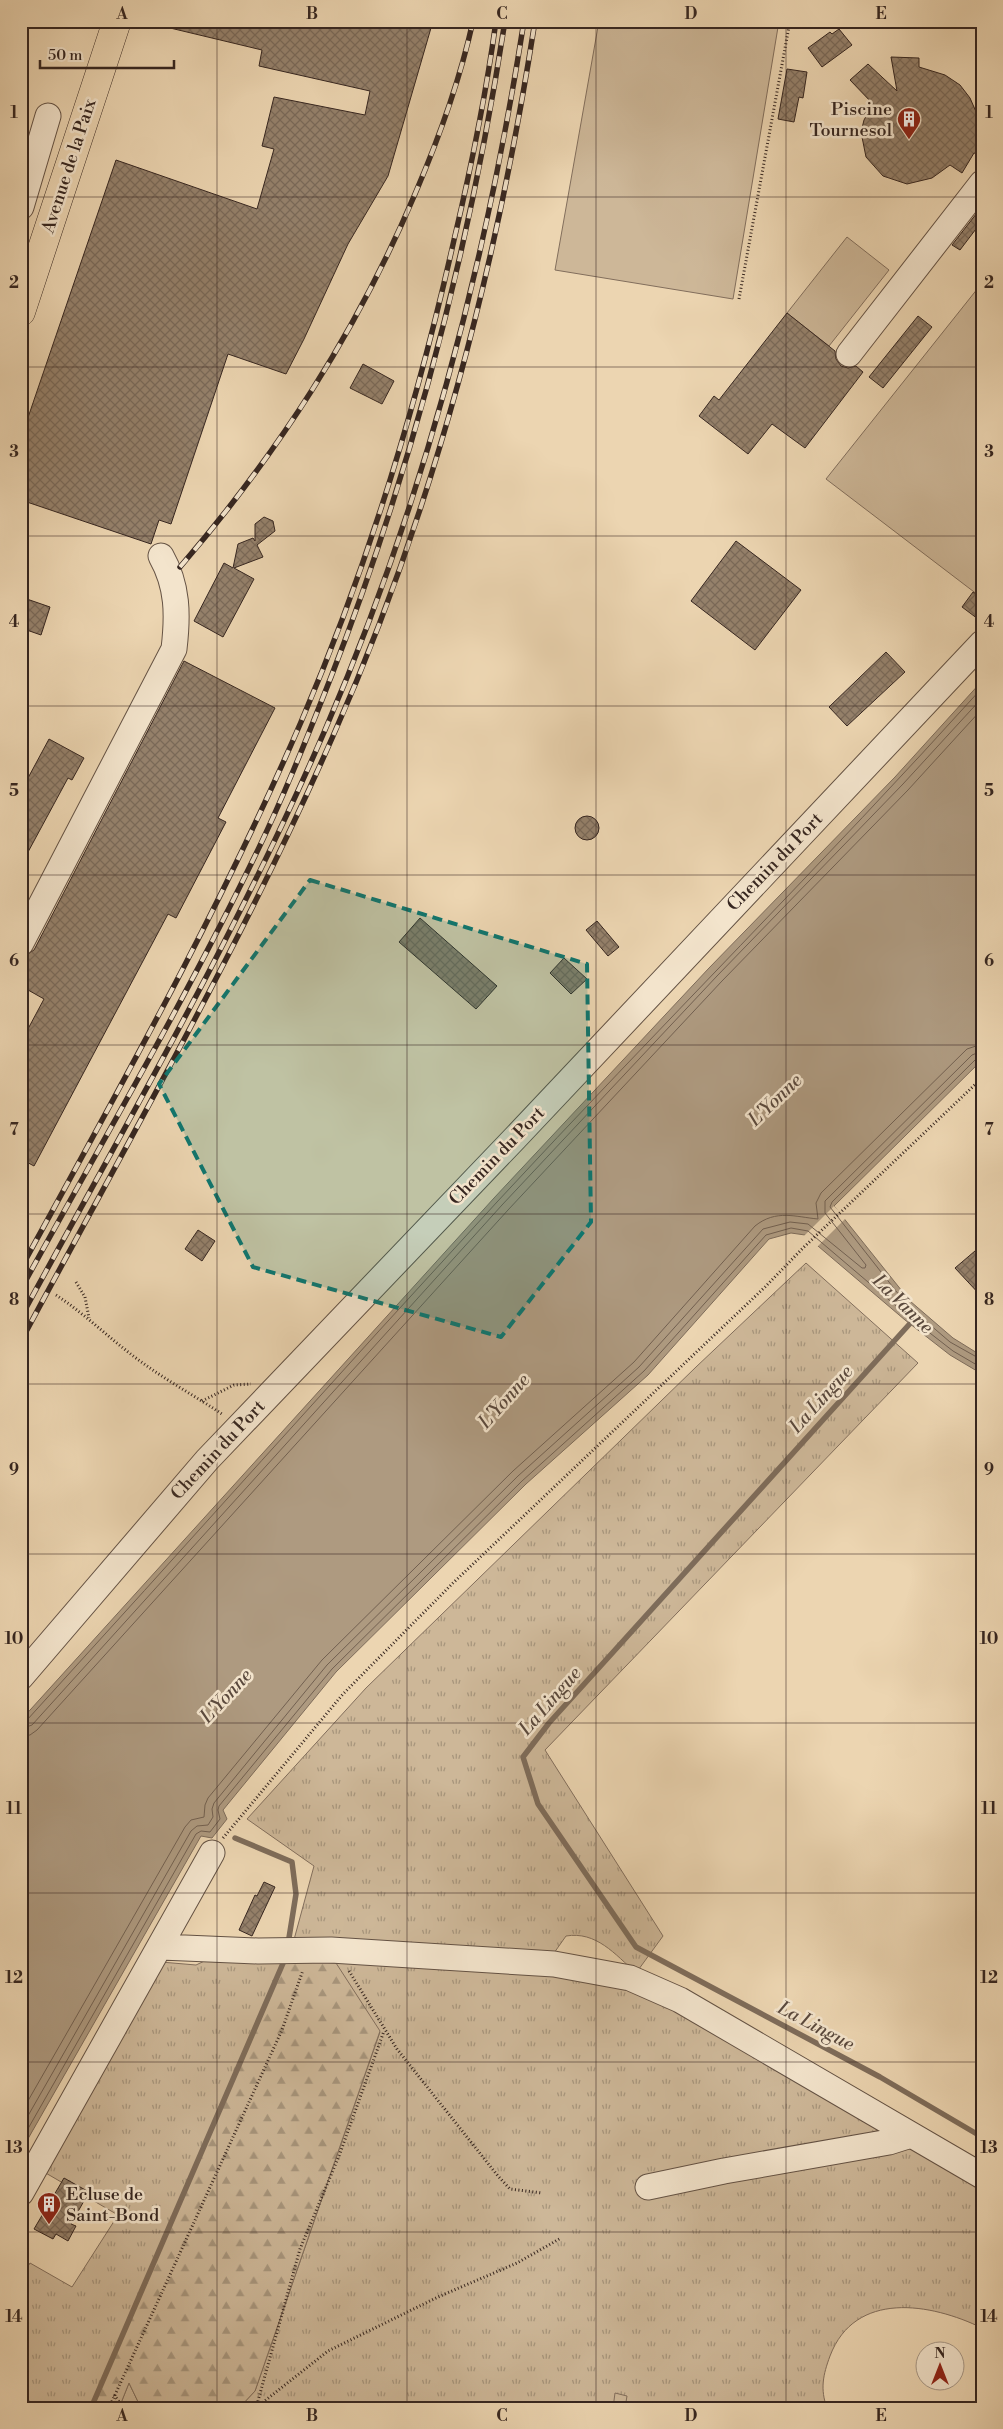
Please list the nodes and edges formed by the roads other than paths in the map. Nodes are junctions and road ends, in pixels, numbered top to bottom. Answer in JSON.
{"nodes":[{"id":1,"x":117,"y":21,"type":"edge"},
{"id":2,"x":76,"y":146,"type":"junction"},
{"id":3,"x":982,"y":183,"type":"edge"},
{"id":4,"x":21,"y":207,"type":"edge"},
{"id":5,"x":21,"y":312,"type":"edge"},
{"id":6,"x":848,"y":354,"type":"dead end"},
{"id":7,"x":161,"y":556,"type":"dead end"},
{"id":8,"x":982,"y":643,"type":"edge"},
{"id":9,"x":21,"y":943,"type":"edge"},
{"id":10,"x":21,"y":1677,"type":"edge"},
{"id":11,"x":216,"y":1848,"type":"road end"},
{"id":12,"x":161,"y":1946,"type":"junction"},
{"id":13,"x":911,"y":2135,"type":"junction"},
{"id":14,"x":982,"y":2176,"type":"edge"},
{"id":15,"x":648,"y":2187,"type":"dead end"},
{"id":16,"x":21,"y":2193,"type":"edge"}],
"edges":[{"from":1,"to":2,"type":"main road","name":"Avenue de la Paix"},
{"from":2,"to":4,"type":"street"},
{"from":2,"to":5,"type":"main road","name":"Avenue de la Paix"},
{"from":3,"to":6,"type":"street"},
{"from":7,"to":9,"type":"street"},
{"from":8,"to":10,"type":"street","name":"Chemin du Port"},
{"from":11,"to":12,"type":"street"},
{"from":12,"to":13,"type":"street"},
{"from":12,"to":16,"type":"street"},
{"from":13,"to":14,"type":"street"},
{"from":13,"to":15,"type":"street"}]}
